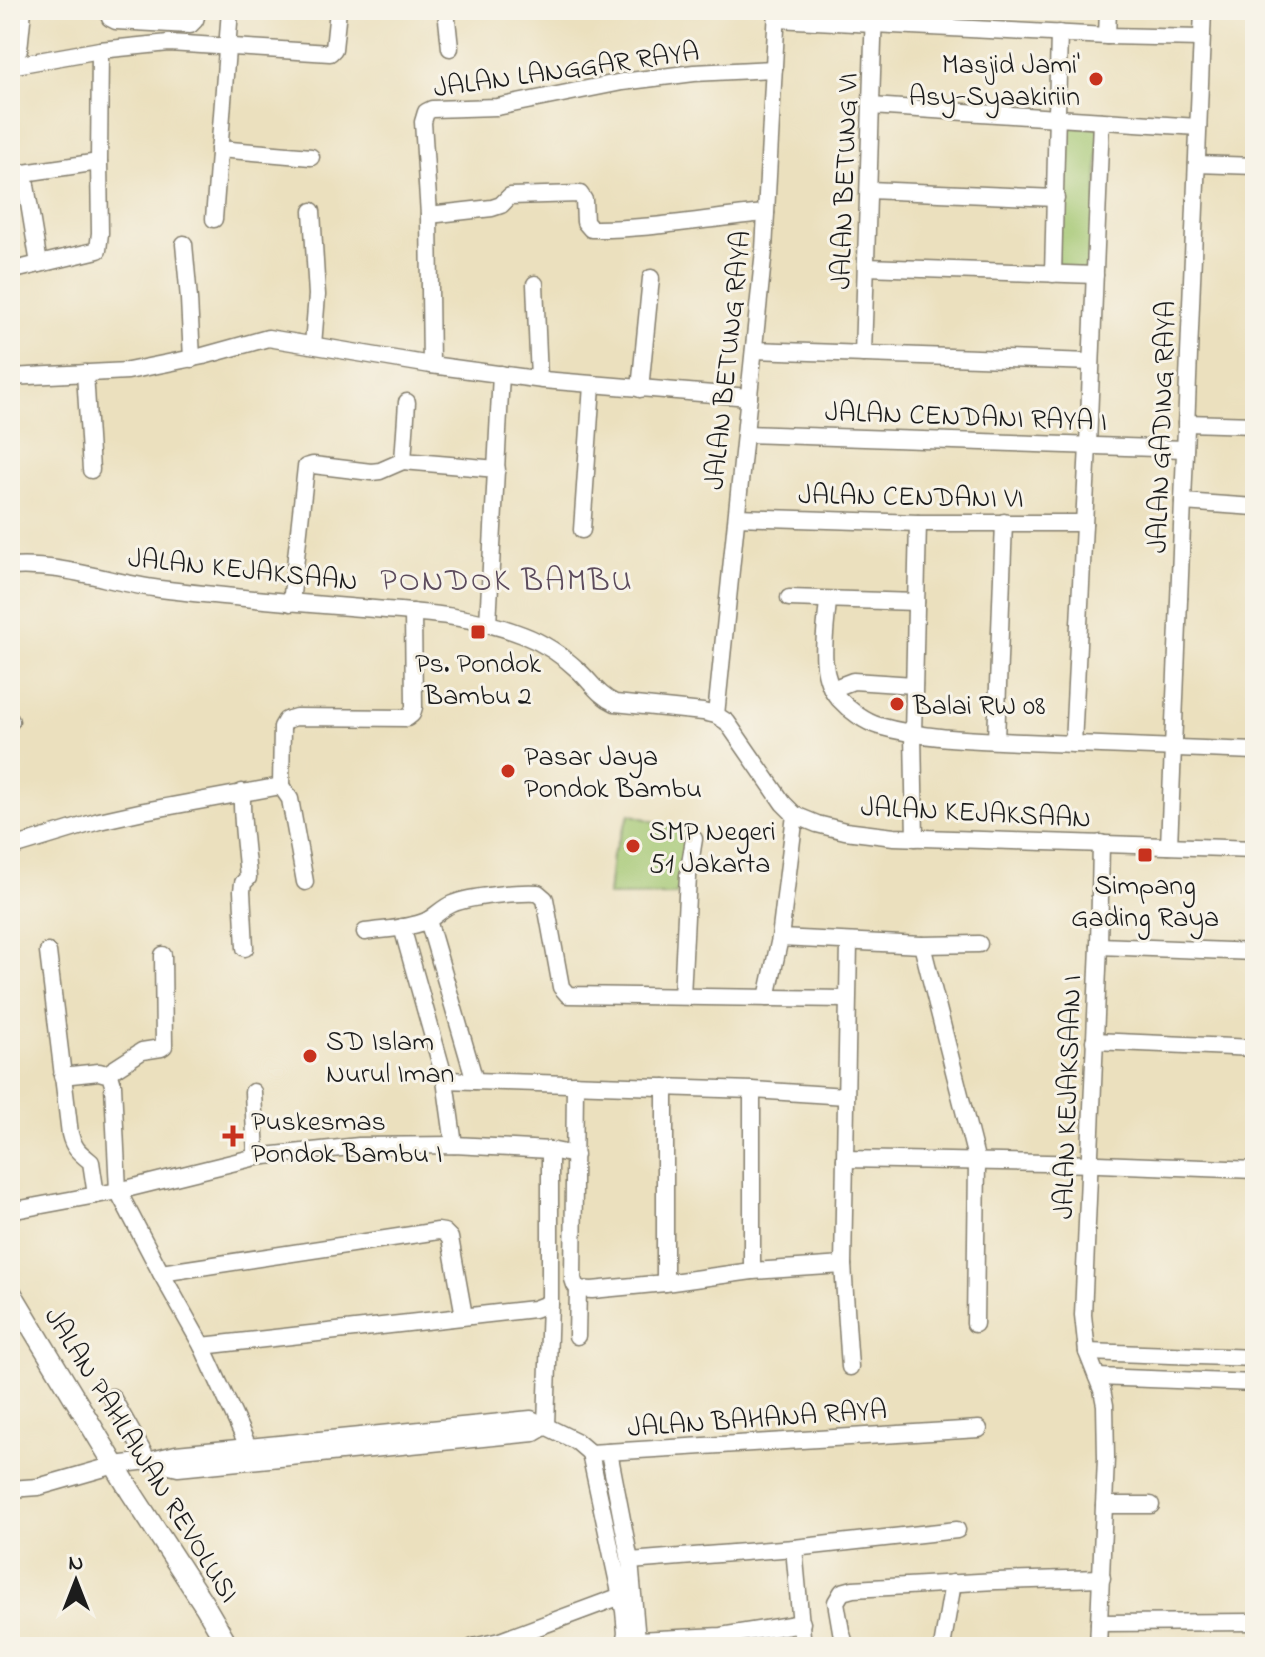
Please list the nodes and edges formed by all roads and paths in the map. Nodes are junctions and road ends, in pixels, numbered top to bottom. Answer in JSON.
{"nodes":[{"id":1,"x":19,"y":10,"type":"edge"},
{"id":2,"x":108,"y":10,"type":"edge"},
{"id":3,"x":198,"y":10,"type":"edge"},
{"id":4,"x":230,"y":10,"type":"edge"},
{"id":5,"x":338,"y":10,"type":"edge"},
{"id":6,"x":446,"y":10,"type":"edge"},
{"id":7,"x":1108,"y":10,"type":"edge"},
{"id":8,"x":1203,"y":10,"type":"edge"},
{"id":9,"x":777,"y":14,"type":"edge"},
{"id":10,"x":874,"y":16,"type":"edge"},
{"id":11,"x":1059,"y":33,"type":"junction"},
{"id":12,"x":1107,"y":36,"type":"junction"},
{"id":13,"x":1201,"y":38,"type":"junction"},
{"id":14,"x":228,"y":46,"type":"junction"},
{"id":15,"x":450,"y":48,"type":"dead end"},
{"id":16,"x":19,"y":50,"type":"dead end"},
{"id":17,"x":100,"y":50,"type":"junction"},
{"id":18,"x":10,"y":66,"type":"edge"},
{"id":19,"x":774,"y":69,"type":"junction"},
{"id":20,"x":871,"y":106,"type":"junction"},
{"id":21,"x":1058,"y":118,"type":"junction"},
{"id":22,"x":1101,"y":121,"type":"junction"},
{"id":23,"x":1198,"y":127,"type":"junction"},
{"id":24,"x":219,"y":149,"type":"junction"},
{"id":25,"x":311,"y":157,"type":"dead end"},
{"id":26,"x":99,"y":162,"type":"junction"},
{"id":27,"x":1197,"y":164,"type":"junction"},
{"id":28,"x":1255,"y":166,"type":"edge"},
{"id":29,"x":17,"y":174,"type":"edge"},
{"id":30,"x":869,"y":190,"type":"junction"},
{"id":31,"x":1056,"y":198,"type":"junction"},
{"id":32,"x":312,"y":211,"type":"dead end"},
{"id":33,"x":766,"y":213,"type":"junction"},
{"id":34,"x":429,"y":215,"type":"junction"},
{"id":35,"x":214,"y":219,"type":"dead end"},
{"id":36,"x":184,"y":244,"type":"dead end"},
{"id":37,"x":39,"y":264,"type":"junction"},
{"id":38,"x":866,"y":267,"type":"junction"},
{"id":39,"x":10,"y":271,"type":"edge"},
{"id":40,"x":1053,"y":274,"type":"junction"},
{"id":41,"x":1095,"y":275,"type":"junction"},
{"id":42,"x":651,"y":278,"type":"dead end"},
{"id":43,"x":535,"y":284,"type":"dead end"},
{"id":44,"x":313,"y":345,"type":"junction"},
{"id":45,"x":754,"y":350,"type":"junction"},
{"id":46,"x":863,"y":354,"type":"junction"},
{"id":47,"x":192,"y":359,"type":"junction"},
{"id":48,"x":1091,"y":362,"type":"junction"},
{"id":49,"x":431,"y":365,"type":"junction"},
{"id":50,"x":85,"y":373,"type":"junction"},
{"id":51,"x":501,"y":374,"type":"junction"},
{"id":52,"x":10,"y":377,"type":"edge"},
{"id":53,"x":539,"y":379,"type":"junction"},
{"id":54,"x":592,"y":385,"type":"junction"},
{"id":55,"x":640,"y":389,"type":"junction"},
{"id":56,"x":749,"y":397,"type":"junction"},
{"id":57,"x":407,"y":402,"type":"dead end"},
{"id":58,"x":1186,"y":423,"type":"junction"},
{"id":59,"x":1255,"y":425,"type":"edge"},
{"id":60,"x":746,"y":434,"type":"junction"},
{"id":61,"x":1088,"y":445,"type":"junction"},
{"id":62,"x":1185,"y":449,"type":"junction"},
{"id":63,"x":403,"y":461,"type":"junction"},
{"id":64,"x":497,"y":469,"type":"junction"},
{"id":65,"x":91,"y":470,"type":"dead end"},
{"id":66,"x":1183,"y":502,"type":"junction"},
{"id":67,"x":1255,"y":507,"type":"edge"},
{"id":68,"x":737,"y":517,"type":"junction"},
{"id":69,"x":1004,"y":522,"type":"junction"},
{"id":70,"x":918,"y":523,"type":"junction"},
{"id":71,"x":1084,"y":523,"type":"junction"},
{"id":72,"x":582,"y":530,"type":"dead end"},
{"id":73,"x":10,"y":567,"type":"edge"},
{"id":74,"x":789,"y":598,"type":"dead end"},
{"id":75,"x":828,"y":600,"type":"junction"},
{"id":76,"x":916,"y":602,"type":"junction"},
{"id":77,"x":291,"y":603,"type":"junction"},
{"id":78,"x":413,"y":612,"type":"junction"},
{"id":79,"x":488,"y":624,"type":"junction"},
{"id":80,"x":914,"y":685,"type":"junction"},
{"id":81,"x":832,"y":689,"type":"junction"},
{"id":82,"x":716,"y":715,"type":"junction"},
{"id":83,"x":913,"y":734,"type":"junction"},
{"id":84,"x":996,"y":740,"type":"junction"},
{"id":85,"x":1073,"y":744,"type":"junction"},
{"id":86,"x":1173,"y":747,"type":"junction"},
{"id":87,"x":1255,"y":751,"type":"edge"},
{"id":88,"x":281,"y":786,"type":"junction"},
{"id":89,"x":242,"y":792,"type":"junction"},
{"id":90,"x":795,"y":815,"type":"junction"},
{"id":91,"x":915,"y":838,"type":"junction"},
{"id":92,"x":694,"y":839,"type":"dead end"},
{"id":93,"x":1101,"y":843,"type":"junction"},
{"id":94,"x":1169,"y":846,"type":"junction"},
{"id":95,"x":10,"y":848,"type":"edge"},
{"id":96,"x":1255,"y":849,"type":"edge"},
{"id":97,"x":305,"y":882,"type":"dead end"},
{"id":98,"x":428,"y":920,"type":"junction"},
{"id":99,"x":402,"y":927,"type":"junction"},
{"id":100,"x":365,"y":932,"type":"dead end"},
{"id":101,"x":780,"y":938,"type":"junction"},
{"id":102,"x":849,"y":943,"type":"junction"},
{"id":103,"x":979,"y":944,"type":"dead end"},
{"id":104,"x":922,"y":945,"type":"junction"},
{"id":105,"x":1099,"y":946,"type":"junction"},
{"id":106,"x":245,"y":948,"type":"dead end"},
{"id":107,"x":48,"y":952,"type":"dead end"},
{"id":108,"x":1255,"y":952,"type":"edge"},
{"id":109,"x":163,"y":955,"type":"dead end"},
{"id":110,"x":682,"y":996,"type":"junction"},
{"id":111,"x":767,"y":998,"type":"junction"},
{"id":112,"x":847,"y":999,"type":"junction"},
{"id":113,"x":1094,"y":1041,"type":"junction"},
{"id":114,"x":1255,"y":1048,"type":"edge"},
{"id":115,"x":108,"y":1073,"type":"junction"},
{"id":116,"x":62,"y":1076,"type":"junction"},
{"id":117,"x":445,"y":1080,"type":"junction"},
{"id":118,"x":475,"y":1081,"type":"junction"},
{"id":119,"x":575,"y":1084,"type":"junction"},
{"id":120,"x":665,"y":1087,"type":"junction"},
{"id":121,"x":752,"y":1090,"type":"junction"},
{"id":122,"x":253,"y":1092,"type":"dead end"},
{"id":123,"x":846,"y":1096,"type":"junction"},
{"id":124,"x":454,"y":1145,"type":"junction"},
{"id":125,"x":550,"y":1150,"type":"junction"},
{"id":126,"x":575,"y":1155,"type":"junction"},
{"id":127,"x":256,"y":1157,"type":"junction"},
{"id":128,"x":845,"y":1159,"type":"junction"},
{"id":129,"x":977,"y":1162,"type":"junction"},
{"id":130,"x":1089,"y":1164,"type":"junction"},
{"id":131,"x":1255,"y":1170,"type":"edge"},
{"id":132,"x":118,"y":1191,"type":"junction"},
{"id":133,"x":96,"y":1195,"type":"junction"},
{"id":134,"x":10,"y":1211,"type":"edge"},
{"id":135,"x":843,"y":1265,"type":"junction"},
{"id":136,"x":752,"y":1271,"type":"junction"},
{"id":137,"x":161,"y":1273,"type":"junction"},
{"id":138,"x":665,"y":1283,"type":"junction"},
{"id":139,"x":578,"y":1289,"type":"junction"},
{"id":140,"x":10,"y":1291,"type":"edge"},
{"id":141,"x":550,"y":1303,"type":"junction"},
{"id":142,"x":464,"y":1316,"type":"junction"},
{"id":143,"x":975,"y":1324,"type":"dead end"},
{"id":144,"x":577,"y":1336,"type":"dead end"},
{"id":145,"x":202,"y":1346,"type":"junction"},
{"id":146,"x":1087,"y":1352,"type":"junction"},
{"id":147,"x":1255,"y":1358,"type":"edge"},
{"id":148,"x":850,"y":1367,"type":"dead end"},
{"id":149,"x":1097,"y":1377,"type":"junction"},
{"id":150,"x":1255,"y":1383,"type":"edge"},
{"id":151,"x":112,"y":1397,"type":"dead end"},
{"id":152,"x":546,"y":1426,"type":"junction"},
{"id":153,"x":979,"y":1429,"type":"dead end"},
{"id":154,"x":609,"y":1452,"type":"junction"},
{"id":155,"x":590,"y":1453,"type":"junction"},
{"id":156,"x":251,"y":1454,"type":"junction"},
{"id":157,"x":148,"y":1461,"type":"junction"},
{"id":158,"x":115,"y":1465,"type":"junction"},
{"id":159,"x":10,"y":1489,"type":"edge"},
{"id":160,"x":1104,"y":1505,"type":"junction"},
{"id":161,"x":1151,"y":1505,"type":"dead end"},
{"id":162,"x":957,"y":1530,"type":"dead end"},
{"id":163,"x":794,"y":1548,"type":"junction"},
{"id":164,"x":630,"y":1561,"type":"junction"},
{"id":165,"x":1102,"y":1578,"type":"junction"},
{"id":166,"x":953,"y":1583,"type":"junction"},
{"id":167,"x":621,"y":1596,"type":"junction"},
{"id":168,"x":1255,"y":1622,"type":"edge"},
{"id":169,"x":802,"y":1623,"type":"junction"},
{"id":170,"x":1099,"y":1623,"type":"junction"},
{"id":171,"x":721,"y":1641,"type":"edge"},
{"id":172,"x":631,"y":1645,"type":"edge"},
{"id":173,"x":229,"y":1647,"type":"edge"},
{"id":174,"x":473,"y":1647,"type":"edge"},
{"id":175,"x":803,"y":1647,"type":"edge"},
{"id":176,"x":846,"y":1647,"type":"edge"},
{"id":177,"x":942,"y":1647,"type":"edge"},
{"id":178,"x":1098,"y":1647,"type":"edge"}],
"edges":[{"from":1,"to":16,"type":"street"},
{"from":2,"to":3,"type":"street"},
{"from":4,"to":14,"type":"street"},
{"from":5,"to":14,"type":"street"},
{"from":6,"to":15,"type":"street"},
{"from":7,"to":12,"type":"street"},
{"from":8,"to":13,"type":"street","name":"JALAN GADING RAYA"},
{"from":9,"to":10,"type":"street"},
{"from":9,"to":19,"type":"street","name":"JALAN BETUNG RAYA"},
{"from":10,"to":11,"type":"street"},
{"from":10,"to":20,"type":"street","name":"JALAN BETUNG VI"},
{"from":11,"to":12,"type":"street"},
{"from":11,"to":21,"type":"street"},
{"from":12,"to":13,"type":"street"},
{"from":13,"to":23,"type":"street","name":"JALAN GADING RAYA"},
{"from":14,"to":17,"type":"street"},
{"from":14,"to":24,"type":"street"},
{"from":17,"to":18,"type":"street"},
{"from":17,"to":26,"type":"street"},
{"from":19,"to":33,"type":"street","name":"JALAN BETUNG RAYA"},
{"from":19,"to":34,"type":"street","name":"JALAN LANGGAR RAYA"},
{"from":20,"to":21,"type":"street"},
{"from":20,"to":30,"type":"street","name":"JALAN BETUNG VI"},
{"from":21,"to":22,"type":"street"},
{"from":21,"to":31,"type":"street"},
{"from":22,"to":23,"type":"street"},
{"from":22,"to":41,"type":"street"},
{"from":23,"to":27,"type":"street","name":"JALAN GADING RAYA"},
{"from":24,"to":25,"type":"street"},
{"from":24,"to":35,"type":"street"},
{"from":26,"to":29,"type":"street"},
{"from":26,"to":37,"type":"street"},
{"from":27,"to":28,"type":"street"},
{"from":27,"to":58,"type":"street","name":"JALAN GADING RAYA"},
{"from":29,"to":37,"type":"street"},
{"from":30,"to":31,"type":"street"},
{"from":30,"to":38,"type":"street","name":"JALAN BETUNG VI"},
{"from":31,"to":40,"type":"street"},
{"from":32,"to":44,"type":"street"},
{"from":33,"to":34,"type":"street"},
{"from":33,"to":45,"type":"street","name":"JALAN BETUNG RAYA"},
{"from":34,"to":49,"type":"street","name":"JALAN LANGGAR RAYA"},
{"from":36,"to":47,"type":"street"},
{"from":37,"to":39,"type":"street"},
{"from":38,"to":40,"type":"street"},
{"from":38,"to":46,"type":"street","name":"JALAN BETUNG VI"},
{"from":40,"to":41,"type":"street"},
{"from":41,"to":48,"type":"street"},
{"from":42,"to":55,"type":"street"},
{"from":43,"to":53,"type":"street"},
{"from":44,"to":47,"type":"street"},
{"from":44,"to":49,"type":"street"},
{"from":45,"to":46,"type":"street"},
{"from":45,"to":56,"type":"street","name":"JALAN BETUNG RAYA"},
{"from":46,"to":48,"type":"street"},
{"from":47,"to":50,"type":"street"},
{"from":48,"to":61,"type":"street"},
{"from":49,"to":51,"type":"street"},
{"from":50,"to":52,"type":"street"},
{"from":50,"to":65,"type":"street"},
{"from":51,"to":53,"type":"street"},
{"from":51,"to":64,"type":"street"},
{"from":53,"to":54,"type":"street"},
{"from":54,"to":55,"type":"street"},
{"from":54,"to":72,"type":"street"},
{"from":55,"to":56,"type":"street"},
{"from":56,"to":60,"type":"street","name":"JALAN BETUNG RAYA"},
{"from":57,"to":63,"type":"street"},
{"from":58,"to":59,"type":"street"},
{"from":58,"to":62,"type":"street","name":"JALAN GADING RAYA"},
{"from":60,"to":61,"type":"street","name":"JALAN CENDANI RAYA I"},
{"from":60,"to":68,"type":"street","name":"JALAN BETUNG RAYA"},
{"from":61,"to":62,"type":"street","name":"JALAN CENDANI RAYA I"},
{"from":61,"to":71,"type":"street"},
{"from":62,"to":66,"type":"street","name":"JALAN GADING RAYA"},
{"from":63,"to":64,"type":"street"},
{"from":63,"to":77,"type":"street"},
{"from":64,"to":79,"type":"street"},
{"from":66,"to":67,"type":"street"},
{"from":66,"to":86,"type":"street","name":"JALAN GADING RAYA"},
{"from":68,"to":70,"type":"street","name":"JALAN CENDANI VI"},
{"from":68,"to":82,"type":"street","name":"JALAN BETUNG RAYA"},
{"from":69,"to":70,"type":"street","name":"JALAN CENDANI VI"},
{"from":69,"to":71,"type":"street","name":"JALAN CENDANI VI"},
{"from":69,"to":84,"type":"street"},
{"from":70,"to":76,"type":"street"},
{"from":71,"to":85,"type":"street"},
{"from":73,"to":77,"type":"street","name":"JALAN KEJAKSAAN"},
{"from":74,"to":75,"type":"street"},
{"from":75,"to":76,"type":"street"},
{"from":75,"to":81,"type":"street"},
{"from":76,"to":80,"type":"street"},
{"from":77,"to":78,"type":"street","name":"JALAN KEJAKSAAN"},
{"from":78,"to":79,"type":"street","name":"JALAN KEJAKSAAN"},
{"from":78,"to":88,"type":"street"},
{"from":79,"to":82,"type":"street","name":"JALAN KEJAKSAAN"},
{"from":80,"to":81,"type":"street"},
{"from":80,"to":83,"type":"street"},
{"from":81,"to":83,"type":"street"},
{"from":82,"to":90,"type":"street"},
{"from":83,"to":84,"type":"street"},
{"from":83,"to":91,"type":"street"},
{"from":84,"to":85,"type":"street"},
{"from":85,"to":86,"type":"street"},
{"from":86,"to":87,"type":"street"},
{"from":86,"to":94,"type":"street","name":"JALAN GADING RAYA"},
{"from":88,"to":89,"type":"street"},
{"from":88,"to":97,"type":"street"},
{"from":89,"to":95,"type":"street"},
{"from":89,"to":106,"type":"street"},
{"from":90,"to":91,"type":"street","name":"JALAN KEJAKSAAN"},
{"from":90,"to":101,"type":"street"},
{"from":91,"to":93,"type":"street","name":"JALAN KEJAKSAAN"},
{"from":92,"to":110,"type":"street"},
{"from":93,"to":94,"type":"street","name":"JALAN KEJAKSAAN"},
{"from":93,"to":105,"type":"street","name":"JALAN KEJAKSAAN I"},
{"from":94,"to":96,"type":"street","name":"JALAN KEJAKSAAN"},
{"from":98,"to":99,"type":"street"},
{"from":98,"to":110,"type":"street"},
{"from":98,"to":118,"type":"street"},
{"from":99,"to":100,"type":"street"},
{"from":99,"to":117,"type":"street"},
{"from":101,"to":102,"type":"street"},
{"from":101,"to":111,"type":"street"},
{"from":102,"to":104,"type":"street"},
{"from":102,"to":112,"type":"street"},
{"from":103,"to":104,"type":"street"},
{"from":104,"to":129,"type":"street"},
{"from":105,"to":108,"type":"street"},
{"from":105,"to":113,"type":"street","name":"JALAN KEJAKSAAN I"},
{"from":107,"to":116,"type":"street"},
{"from":109,"to":115,"type":"street"},
{"from":110,"to":111,"type":"street"},
{"from":111,"to":112,"type":"street"},
{"from":112,"to":123,"type":"street"},
{"from":113,"to":114,"type":"street"},
{"from":113,"to":130,"type":"street","name":"JALAN KEJAKSAAN I"},
{"from":115,"to":116,"type":"street"},
{"from":115,"to":132,"type":"street"},
{"from":116,"to":133,"type":"street"},
{"from":117,"to":118,"type":"street"},
{"from":117,"to":124,"type":"street"},
{"from":118,"to":119,"type":"street"},
{"from":119,"to":120,"type":"street"},
{"from":119,"to":126,"type":"street"},
{"from":120,"to":121,"type":"street"},
{"from":120,"to":138,"type":"street"},
{"from":121,"to":123,"type":"street"},
{"from":121,"to":136,"type":"street"},
{"from":122,"to":127,"type":"street"},
{"from":123,"to":128,"type":"street"},
{"from":124,"to":125,"type":"street"},
{"from":124,"to":127,"type":"street"},
{"from":125,"to":126,"type":"street"},
{"from":125,"to":141,"type":"street"},
{"from":126,"to":139,"type":"street"},
{"from":127,"to":132,"type":"street"},
{"from":128,"to":129,"type":"street"},
{"from":128,"to":135,"type":"street"},
{"from":129,"to":130,"type":"street"},
{"from":129,"to":143,"type":"street"},
{"from":130,"to":131,"type":"street"},
{"from":130,"to":146,"type":"street","name":"JALAN KEJAKSAAN I"},
{"from":132,"to":133,"type":"street"},
{"from":132,"to":137,"type":"street"},
{"from":133,"to":134,"type":"street"},
{"from":135,"to":136,"type":"street"},
{"from":135,"to":148,"type":"street"},
{"from":136,"to":138,"type":"street"},
{"from":137,"to":142,"type":"street"},
{"from":137,"to":145,"type":"street"},
{"from":138,"to":139,"type":"street"},
{"from":139,"to":144,"type":"street"},
{"from":140,"to":158,"type":"main road","name":"JALAN PAHLAWAN REVOLUSI"},
{"from":141,"to":142,"type":"street"},
{"from":141,"to":152,"type":"street"},
{"from":142,"to":145,"type":"street"},
{"from":145,"to":156,"type":"street"},
{"from":146,"to":147,"type":"street"},
{"from":146,"to":149,"type":"street","name":"JALAN KEJAKSAAN I"},
{"from":149,"to":150,"type":"street"},
{"from":149,"to":160,"type":"street","name":"JALAN KEJAKSAAN I"},
{"from":151,"to":157,"type":"street"},
{"from":152,"to":155,"type":"street","name":"JALAN BAHANA RAYA"},
{"from":152,"to":156,"type":"street"},
{"from":153,"to":154,"type":"street","name":"JALAN BAHANA RAYA"},
{"from":154,"to":155,"type":"street","name":"JALAN BAHANA RAYA"},
{"from":154,"to":164,"type":"street"},
{"from":155,"to":167,"type":"street"},
{"from":156,"to":157,"type":"street"},
{"from":157,"to":158,"type":"street"},
{"from":158,"to":159,"type":"street"},
{"from":158,"to":173,"type":"main road","name":"JALAN PAHLAWAN REVOLUSI"},
{"from":160,"to":161,"type":"street"},
{"from":160,"to":165,"type":"street","name":"JALAN KEJAKSAAN I"},
{"from":162,"to":163,"type":"street"},
{"from":163,"to":164,"type":"street"},
{"from":163,"to":169,"type":"street"},
{"from":164,"to":172,"type":"street"},
{"from":165,"to":166,"type":"street"},
{"from":165,"to":170,"type":"street","name":"JALAN KEJAKSAAN I"},
{"from":166,"to":176,"type":"street"},
{"from":166,"to":177,"type":"street"},
{"from":167,"to":172,"type":"street"},
{"from":167,"to":174,"type":"street"},
{"from":168,"to":170,"type":"street"},
{"from":169,"to":171,"type":"street"},
{"from":169,"to":175,"type":"street"},
{"from":170,"to":178,"type":"street","name":"JALAN KEJAKSAAN I"},
{"from":171,"to":172,"type":"street"}]}
